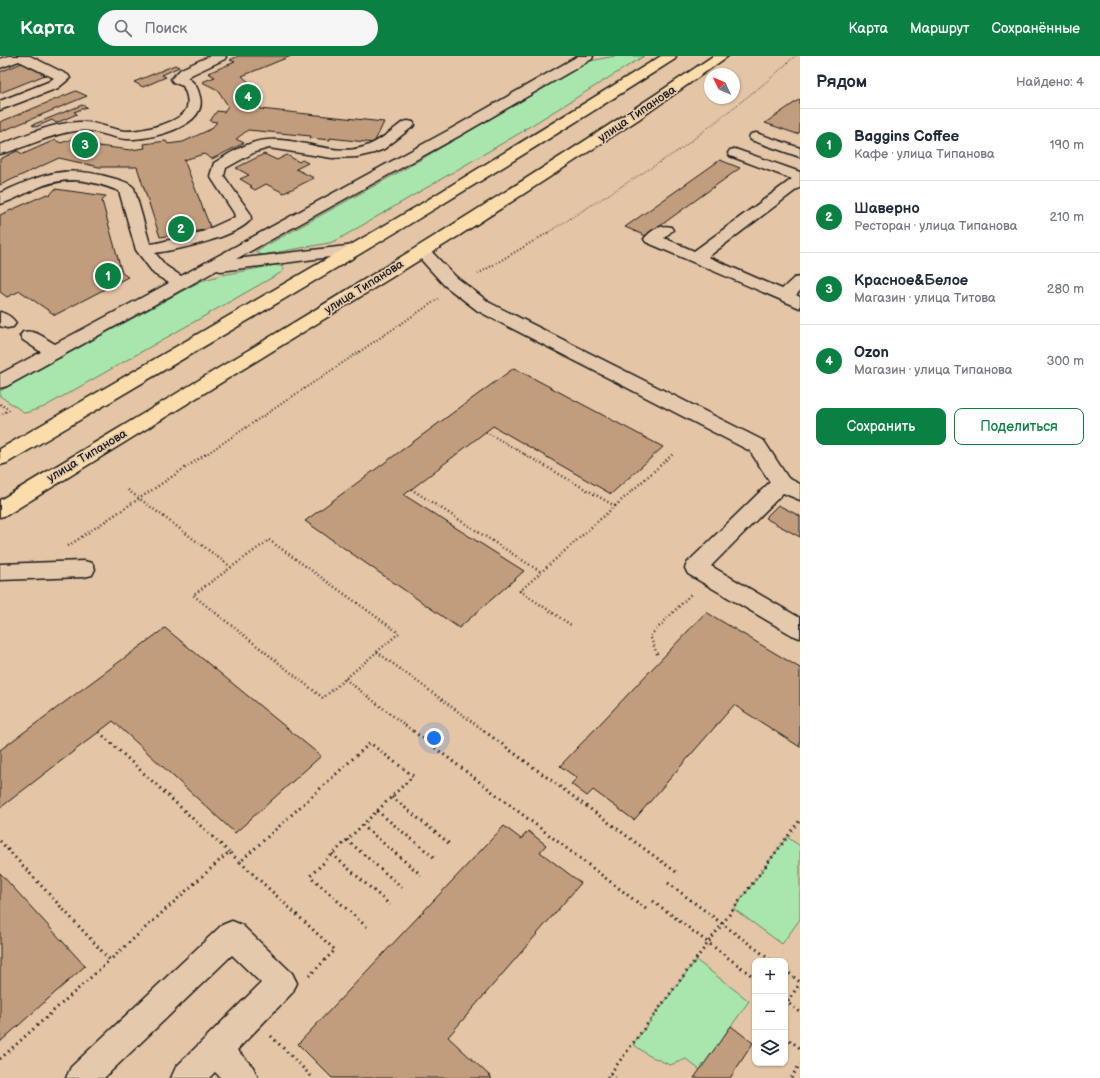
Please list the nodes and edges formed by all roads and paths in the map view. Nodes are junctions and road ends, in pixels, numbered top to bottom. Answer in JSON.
{"nodes":[{"id":1,"x":20,"y":56,"type":"edge"},
{"id":2,"x":220,"y":56,"type":"edge"},
{"id":3,"x":587,"y":56,"type":"edge"},
{"id":4,"x":670,"y":56,"type":"edge"},
{"id":5,"x":722,"y":56,"type":"edge"},
{"id":6,"x":795,"y":56,"type":"edge"},
{"id":7,"x":0,"y":64,"type":"edge"},
{"id":8,"x":0,"y":106,"type":"edge"},
{"id":9,"x":408,"y":125,"type":"dead end"},
{"id":10,"x":756,"y":137,"type":"dead end"},
{"id":11,"x":0,"y":150,"type":"edge"},
{"id":12,"x":735,"y":152,"type":"dead end"},
{"id":13,"x":355,"y":153,"type":"junction"},
{"id":14,"x":800,"y":153,"type":"edge"},
{"id":15,"x":390,"y":168,"type":"junction"},
{"id":16,"x":800,"y":176,"type":"edge"},
{"id":17,"x":800,"y":180,"type":"edge"},
{"id":18,"x":0,"y":199,"type":"edge"},
{"id":19,"x":241,"y":221,"type":"junction"},
{"id":20,"x":665,"y":230,"type":"dead end"},
{"id":21,"x":267,"y":236,"type":"junction"},
{"id":22,"x":144,"y":250,"type":"junction"},
{"id":23,"x":354,"y":250,"type":"junction"},
{"id":24,"x":422,"y":251,"type":"junction"},
{"id":25,"x":696,"y":258,"type":"junction"},
{"id":26,"x":208,"y":268,"type":"junction"},
{"id":27,"x":800,"y":282,"type":"edge"},
{"id":28,"x":180,"y":283,"type":"junction"},
{"id":29,"x":458,"y":287,"type":"junction"},
{"id":30,"x":784,"y":296,"type":"junction"},
{"id":31,"x":800,"y":303,"type":"edge"},
{"id":32,"x":29,"y":336,"type":"dead end"},
{"id":33,"x":54,"y":352,"type":"junction"},
{"id":34,"x":0,"y":382,"type":"edge"},
{"id":35,"x":0,"y":404,"type":"edge"},
{"id":36,"x":0,"y":415,"type":"edge"},
{"id":37,"x":486,"y":432,"type":"dead end"},
{"id":38,"x":673,"y":454,"type":"dead end"},
{"id":39,"x":0,"y":458,"type":"edge"},
{"id":40,"x":781,"y":483,"type":"junction"},
{"id":41,"x":411,"y":489,"type":"dead end"},
{"id":42,"x":128,"y":490,"type":"dead end"},
{"id":43,"x":800,"y":493,"type":"edge"},
{"id":44,"x":140,"y":498,"type":"junction"},
{"id":45,"x":615,"y":506,"type":"junction"},
{"id":46,"x":0,"y":510,"type":"edge"},
{"id":47,"x":231,"y":568,"type":"junction"},
{"id":48,"x":84,"y":569,"type":"dead end"},
{"id":49,"x":31,"y":571,"type":"junction"},
{"id":50,"x":0,"y":572,"type":"edge"},
{"id":51,"x":541,"y":572,"type":"junction"},
{"id":52,"x":571,"y":625,"type":"dead end"},
{"id":53,"x":800,"y":629,"type":"edge"},
{"id":54,"x":650,"y":636,"type":"dead end"},
{"id":55,"x":377,"y":652,"type":"junction"},
{"id":56,"x":657,"y":654,"type":"dead end"},
{"id":57,"x":345,"y":679,"type":"junction"},
{"id":58,"x":100,"y":732,"type":"dead end"},
{"id":59,"x":392,"y":797,"type":"junction"},
{"id":60,"x":377,"y":811,"type":"junction"},
{"id":61,"x":800,"y":820,"type":"edge"},
{"id":62,"x":362,"y":825,"type":"junction"},
{"id":63,"x":347,"y":840,"type":"junction"},
{"id":64,"x":0,"y":841,"type":"edge"},
{"id":65,"x":451,"y":845,"type":"dead end"},
{"id":66,"x":229,"y":852,"type":"junction"},
{"id":67,"x":332,"y":854,"type":"junction"},
{"id":68,"x":436,"y":859,"type":"dead end"},
{"id":69,"x":240,"y":862,"type":"junction"},
{"id":70,"x":676,"y":872,"type":"dead end"},
{"id":71,"x":421,"y":875,"type":"dead end"},
{"id":72,"x":668,"y":883,"type":"dead end"},
{"id":73,"x":405,"y":890,"type":"dead end"},
{"id":74,"x":653,"y":901,"type":"dead end"},
{"id":75,"x":390,"y":905,"type":"dead end"},
{"id":76,"x":646,"y":909,"type":"dead end"},
{"id":77,"x":723,"y":924,"type":"junction"},
{"id":78,"x":368,"y":928,"type":"dead end"},
{"id":79,"x":709,"y":943,"type":"junction"},
{"id":80,"x":335,"y":950,"type":"dead end"},
{"id":81,"x":768,"y":958,"type":"edge"},
{"id":82,"x":110,"y":960,"type":"junction"},
{"id":83,"x":788,"y":972,"type":"edge"},
{"id":84,"x":752,"y":976,"type":"edge"},
{"id":85,"x":800,"y":982,"type":"edge"},
{"id":86,"x":788,"y":1000,"type":"edge"},
{"id":87,"x":788,"y":1004,"type":"edge"},
{"id":88,"x":800,"y":1012,"type":"edge"},
{"id":89,"x":788,"y":1038,"type":"edge"},
{"id":90,"x":800,"y":1048,"type":"edge"},
{"id":91,"x":215,"y":1050,"type":"junction"},
{"id":92,"x":0,"y":1059,"type":"edge"},
{"id":93,"x":800,"y":1064,"type":"edge"},
{"id":94,"x":610,"y":1074,"type":"junction"},
{"id":95,"x":82,"y":1078,"type":"edge"},
{"id":96,"x":187,"y":1078,"type":"edge"},
{"id":97,"x":242,"y":1078,"type":"edge"},
{"id":98,"x":607,"y":1078,"type":"edge"},
{"id":99,"x":615,"y":1078,"type":"edge"},
{"id":100,"x":791,"y":1078,"type":"edge"}],
"edges":[{"from":1,"to":7,"type":"street"},
{"from":1,"to":8,"type":"street"},
{"from":2,"to":11,"type":"street"},
{"from":3,"to":15,"type":"street"},
{"from":4,"to":23,"type":"main road"},
{"from":5,"to":24,"type":"main road","name":"улица Типанова"},
{"from":6,"to":29,"type":"path"},
{"from":9,"to":13,"type":"street"},
{"from":10,"to":14,"type":"street"},
{"from":12,"to":16,"type":"street"},
{"from":13,"to":15,"type":"street"},
{"from":13,"to":19,"type":"street"},
{"from":15,"to":21,"type":"street"},
{"from":17,"to":25,"type":"street"},
{"from":18,"to":22,"type":"street"},
{"from":19,"to":21,"type":"street"},
{"from":19,"to":22,"type":"street"},
{"from":20,"to":25,"type":"street"},
{"from":21,"to":26,"type":"street"},
{"from":22,"to":28,"type":"street"},
{"from":23,"to":26,"type":"street"},
{"from":23,"to":39,"type":"main road"},
{"from":24,"to":29,"type":"street"},
{"from":24,"to":46,"type":"main road","name":"улица Типанова"},
{"from":25,"to":30,"type":"street"},
{"from":26,"to":28,"type":"street"},
{"from":27,"to":30,"type":"street"},
{"from":28,"to":33,"type":"street"},
{"from":29,"to":40,"type":"street"},
{"from":29,"to":44,"type":"path"},
{"from":30,"to":31,"type":"street"},
{"from":32,"to":33,"type":"street"},
{"from":33,"to":34,"type":"street"},
{"from":35,"to":36,"type":"path"},
{"from":37,"to":45,"type":"path"},
{"from":38,"to":45,"type":"path"},
{"from":40,"to":43,"type":"street"},
{"from":40,"to":53,"type":"street"},
{"from":41,"to":51,"type":"path"},
{"from":42,"to":44,"type":"path"},
{"from":44,"to":47,"type":"path"},
{"from":44,"to":49,"type":"path"},
{"from":45,"to":51,"type":"path"},
{"from":47,"to":55,"type":"path"},
{"from":47,"to":57,"type":"path"},
{"from":48,"to":49,"type":"street"},
{"from":49,"to":50,"type":"street"},
{"from":51,"to":52,"type":"path"},
{"from":54,"to":56,"type":"path"},
{"from":55,"to":57,"type":"path"},
{"from":55,"to":70,"type":"path"},
{"from":57,"to":76,"type":"path"},
{"from":58,"to":66,"type":"path"},
{"from":59,"to":60,"type":"path"},
{"from":59,"to":65,"type":"path"},
{"from":59,"to":69,"type":"path"},
{"from":60,"to":62,"type":"path"},
{"from":60,"to":68,"type":"path"},
{"from":61,"to":77,"type":"path"},
{"from":62,"to":63,"type":"path"},
{"from":62,"to":71,"type":"path"},
{"from":63,"to":67,"type":"path"},
{"from":63,"to":73,"type":"path"},
{"from":64,"to":82,"type":"path"},
{"from":66,"to":69,"type":"path"},
{"from":66,"to":82,"type":"path"},
{"from":67,"to":75,"type":"path"},
{"from":67,"to":78,"type":"path"},
{"from":69,"to":80,"type":"path"},
{"from":72,"to":77,"type":"path"},
{"from":74,"to":79,"type":"path"},
{"from":77,"to":79,"type":"path"},
{"from":77,"to":81,"type":"path"},
{"from":79,"to":84,"type":"path"},
{"from":79,"to":94,"type":"path"},
{"from":82,"to":92,"type":"path"},
{"from":83,"to":85,"type":"path"},
{"from":85,"to":86,"type":"path"},
{"from":87,"to":88,"type":"path"},
{"from":89,"to":90,"type":"path"},
{"from":91,"to":95,"type":"street"},
{"from":91,"to":96,"type":"street"},
{"from":91,"to":97,"type":"street"},
{"from":93,"to":100,"type":"path"},
{"from":94,"to":98,"type":"path"},
{"from":94,"to":99,"type":"path"}]}
